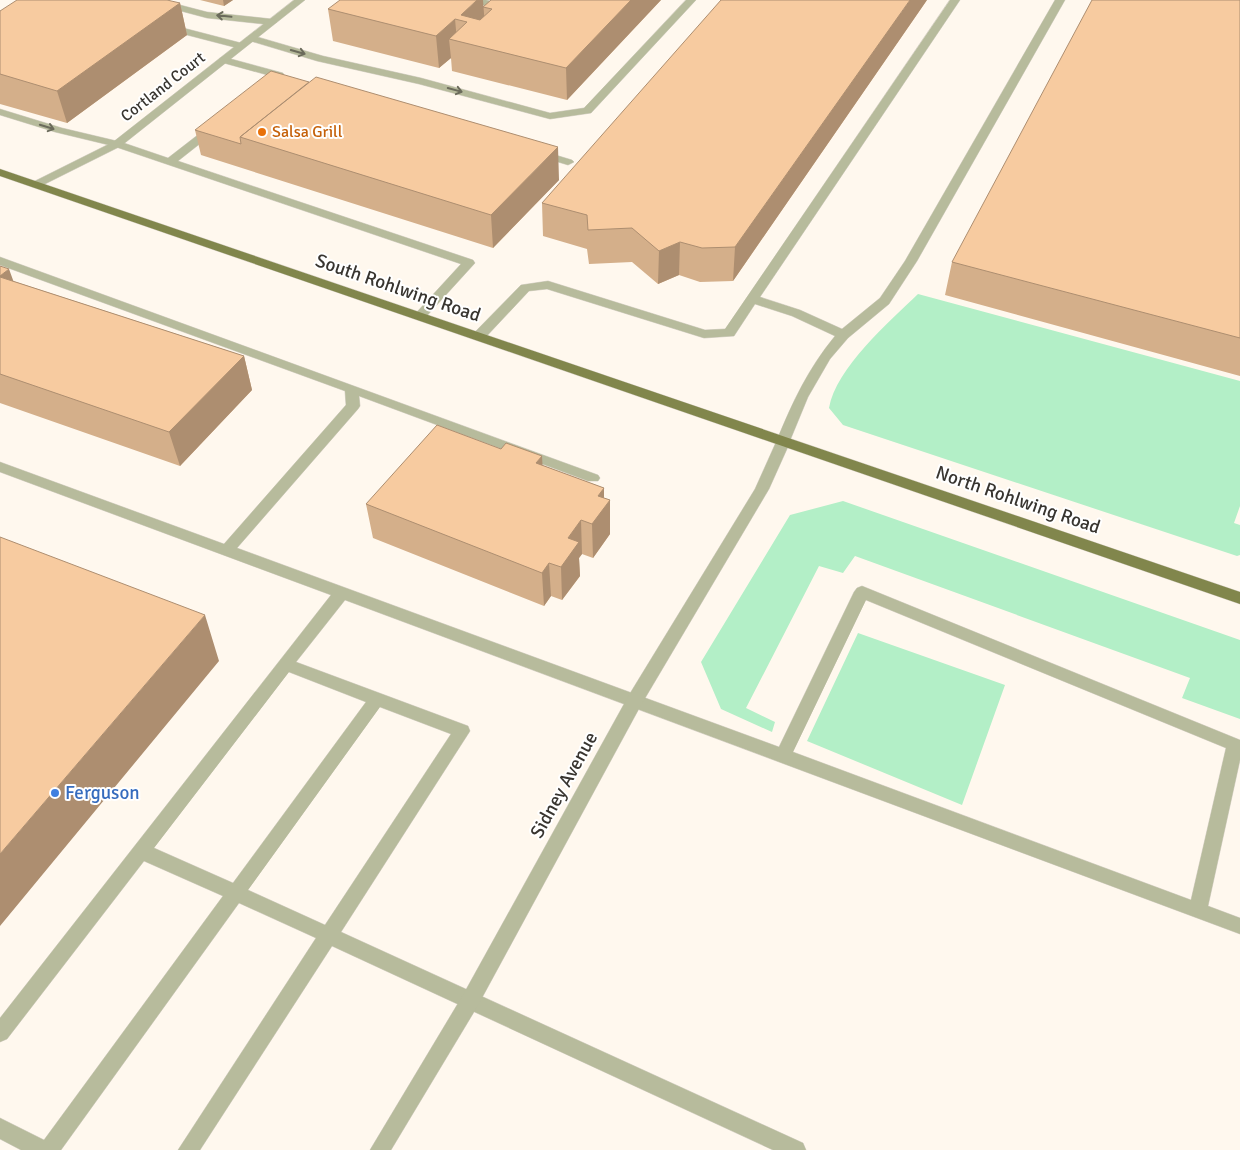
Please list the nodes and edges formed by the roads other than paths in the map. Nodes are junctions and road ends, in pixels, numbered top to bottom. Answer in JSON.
{"nodes":[{"id":1,"x":150,"y":0,"type":"edge"},
{"id":2,"x":300,"y":0,"type":"edge"},
{"id":3,"x":473,"y":0,"type":"edge"},
{"id":4,"x":691,"y":0,"type":"edge"},
{"id":5,"x":956,"y":0,"type":"edge"},
{"id":6,"x":1060,"y":0,"type":"edge"},
{"id":7,"x":504,"y":8,"type":"edge"},
{"id":8,"x":272,"y":22,"type":"junction"},
{"id":9,"x":158,"y":24,"type":"edge"},
{"id":10,"x":251,"y":38,"type":"junction"},
{"id":11,"x":241,"y":46,"type":"junction"},
{"id":12,"x":224,"y":60,"type":"junction"},
{"id":13,"x":264,"y":88,"type":"edge"},
{"id":14,"x":0,"y":112,"type":"edge"},
{"id":15,"x":217,"y":125,"type":"edge"},
{"id":16,"x":117,"y":144,"type":"junction"},
{"id":17,"x":531,"y":151,"type":"edge"},
{"id":18,"x":170,"y":162,"type":"junction"},
{"id":19,"x":568,"y":162,"type":"dead end"},
{"id":20,"x":0,"y":172,"type":"edge"},
{"id":21,"x":37,"y":184,"type":"junction"},
{"id":22,"x":0,"y":261,"type":"edge"},
{"id":23,"x":752,"y":299,"type":"junction"},
{"id":24,"x":420,"y":316,"type":"junction"},
{"id":25,"x":843,"y":335,"type":"junction"},
{"id":26,"x":479,"y":336,"type":"junction"},
{"id":27,"x":352,"y":389,"type":"junction"},
{"id":28,"x":784,"y":440,"type":"junction"},
{"id":29,"x":0,"y":467,"type":"edge"},
{"id":30,"x":593,"y":478,"type":"dead end"},
{"id":31,"x":227,"y":550,"type":"junction"},
{"id":32,"x":342,"y":592,"type":"junction"},
{"id":33,"x":1240,"y":598,"type":"edge"},
{"id":34,"x":286,"y":665,"type":"junction"},
{"id":35,"x":377,"y":699,"type":"junction"},
{"id":36,"x":635,"y":700,"type":"junction"},
{"id":37,"x":1238,"y":746,"type":"edge"},
{"id":38,"x":783,"y":755,"type":"junction"},
{"id":39,"x":141,"y":851,"type":"junction"},
{"id":40,"x":235,"y":892,"type":"junction"},
{"id":41,"x":1198,"y":910,"type":"junction"},
{"id":42,"x":1240,"y":926,"type":"edge"},
{"id":43,"x":329,"y":934,"type":"junction"},
{"id":44,"x":470,"y":1002,"type":"junction"},
{"id":45,"x":0,"y":1033,"type":"edge"},
{"id":46,"x":0,"y":1128,"type":"edge"},
{"id":47,"x":42,"y":1150,"type":"edge"},
{"id":48,"x":49,"y":1150,"type":"edge"},
{"id":49,"x":188,"y":1150,"type":"edge"},
{"id":50,"x":380,"y":1150,"type":"edge"},
{"id":51,"x":796,"y":1150,"type":"edge"}],
"edges":[{"from":8,"to":1,"type":"street","one_way":true},
{"from":2,"to":8,"type":"street","name":"Cortland Court"},
{"from":3,"to":7,"type":"street"},
{"from":10,"to":4,"type":"street","one_way":true},
{"from":5,"to":23,"type":"street"},
{"from":6,"to":25,"type":"street","name":"Sidney Avenue"},
{"from":8,"to":10,"type":"street","name":"Cortland Court"},
{"from":9,"to":11,"type":"street"},
{"from":10,"to":11,"type":"street","name":"Cortland Court"},
{"from":11,"to":12,"type":"street","name":"Cortland Court"},
{"from":12,"to":13,"type":"street"},
{"from":12,"to":16,"type":"street","name":"Cortland Court"},
{"from":14,"to":16,"type":"street","one_way":true},
{"from":15,"to":18,"type":"street"},
{"from":16,"to":18,"type":"street"},
{"from":16,"to":21,"type":"street","name":"Cortland Court"},
{"from":17,"to":19,"type":"street"},
{"from":18,"to":24,"type":"street"},
{"from":20,"to":21,"type":"main road","name":"South Rohlwing Road"},
{"from":21,"to":24,"type":"main road","name":"South Rohlwing Road"},
{"from":22,"to":27,"type":"street"},
{"from":23,"to":25,"type":"street"},
{"from":23,"to":26,"type":"street"},
{"from":24,"to":26,"type":"main road","name":"South Rohlwing Road"},
{"from":25,"to":28,"type":"street","name":"Sidney Avenue"},
{"from":26,"to":28,"type":"main road","name":"South Rohlwing Road"},
{"from":27,"to":30,"type":"street"},
{"from":27,"to":31,"type":"street"},
{"from":28,"to":33,"type":"main road","name":"North Rohlwing Road"},
{"from":28,"to":36,"type":"street","name":"Sidney Avenue"},
{"from":29,"to":31,"type":"street"},
{"from":31,"to":32,"type":"street"},
{"from":32,"to":34,"type":"street"},
{"from":32,"to":36,"type":"street"},
{"from":34,"to":35,"type":"street"},
{"from":34,"to":39,"type":"street"},
{"from":35,"to":40,"type":"street"},
{"from":35,"to":43,"type":"street"},
{"from":36,"to":38,"type":"street"},
{"from":36,"to":44,"type":"street","name":"Sidney Avenue"},
{"from":37,"to":38,"type":"street"},
{"from":37,"to":41,"type":"street"},
{"from":38,"to":41,"type":"street"},
{"from":39,"to":40,"type":"street"},
{"from":39,"to":45,"type":"street"},
{"from":40,"to":43,"type":"street"},
{"from":40,"to":48,"type":"street"},
{"from":41,"to":42,"type":"street"},
{"from":43,"to":44,"type":"street"},
{"from":43,"to":49,"type":"street"},
{"from":44,"to":50,"type":"street","name":"Sidney Avenue"},
{"from":44,"to":51,"type":"street"},
{"from":46,"to":47,"type":"street"}]}
